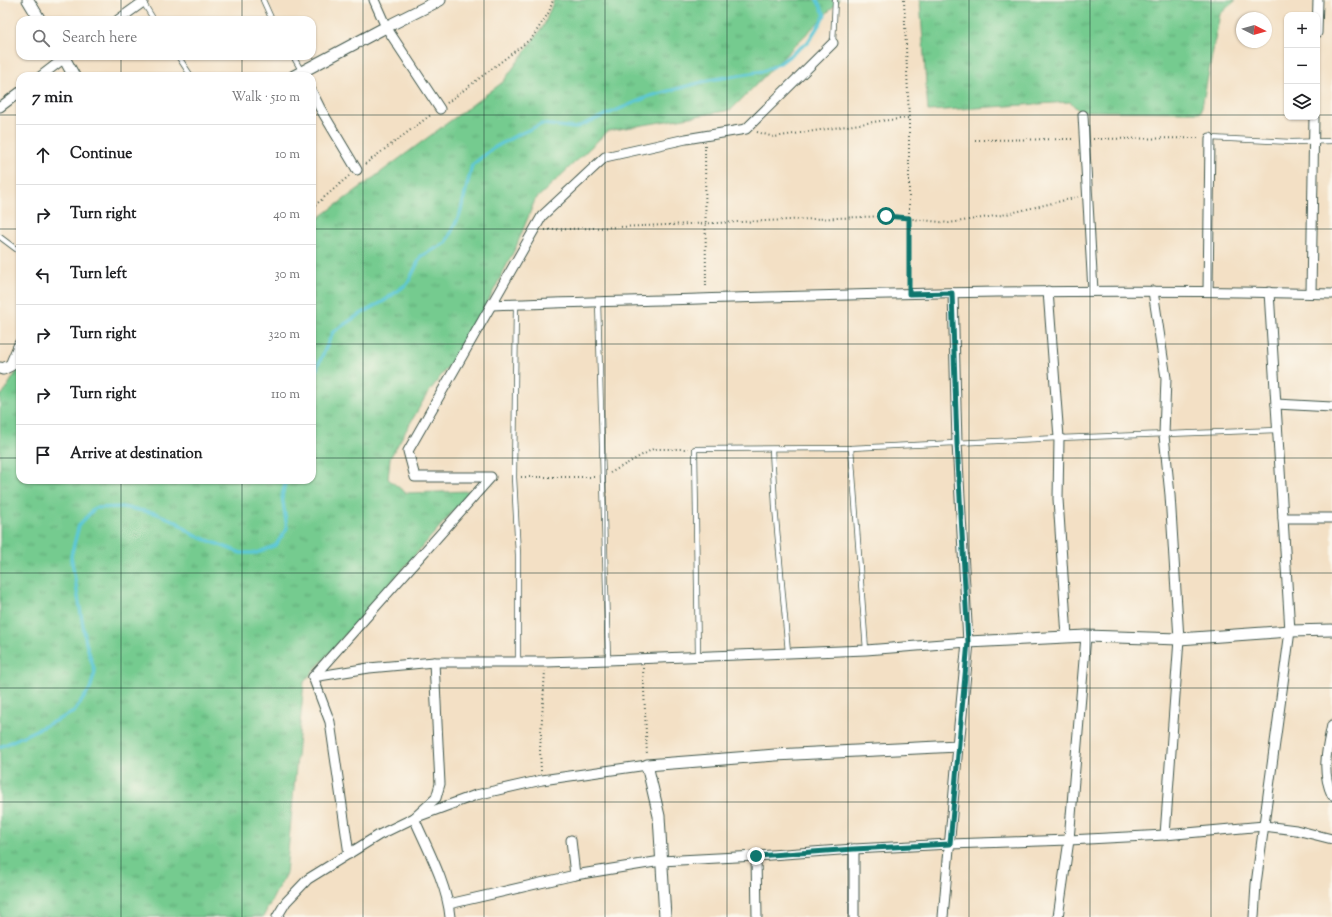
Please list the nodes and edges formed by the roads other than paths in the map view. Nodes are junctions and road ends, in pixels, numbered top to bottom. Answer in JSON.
{"nodes":[{"id":1,"x":28,"y":0,"type":"edge"},
{"id":2,"x":262,"y":0,"type":"edge"},
{"id":3,"x":374,"y":0,"type":"edge"},
{"id":4,"x":440,"y":0,"type":"edge"},
{"id":5,"x":835,"y":0,"type":"edge"},
{"id":6,"x":1318,"y":0,"type":"edge"},
{"id":7,"x":143,"y":1,"type":"edge"},
{"id":8,"x":1318,"y":12,"type":"edge"},
{"id":9,"x":38,"y":16,"type":"edge"},
{"id":10,"x":123,"y":16,"type":"edge"},
{"id":11,"x":152,"y":16,"type":"edge"},
{"id":12,"x":270,"y":16,"type":"edge"},
{"id":13,"x":386,"y":27,"type":"junction"},
{"id":14,"x":833,"y":43,"type":"joint"},
{"id":15,"x":61,"y":60,"type":"edge"},
{"id":16,"x":66,"y":60,"type":"edge"},
{"id":17,"x":180,"y":60,"type":"edge"},
{"id":18,"x":294,"y":60,"type":"edge"},
{"id":19,"x":46,"y":72,"type":"edge"},
{"id":20,"x":72,"y":72,"type":"edge"},
{"id":21,"x":188,"y":72,"type":"edge"},
{"id":22,"x":299,"y":72,"type":"edge"},
{"id":23,"x":305,"y":72,"type":"edge"},
{"id":24,"x":16,"y":95,"type":"edge"},
{"id":25,"x":316,"y":100,"type":"edge"},
{"id":26,"x":0,"y":107,"type":"edge"},
{"id":27,"x":440,"y":109,"type":"dead end"},
{"id":28,"x":1083,"y":115,"type":"dead end"},
{"id":29,"x":1314,"y":120,"type":"edge"},
{"id":30,"x":1210,"y":138,"type":"joint"},
{"id":31,"x":1314,"y":141,"type":"junction"},
{"id":32,"x":1332,"y":141,"type":"edge"},
{"id":33,"x":356,"y":170,"type":"dead end"},
{"id":34,"x":0,"y":237,"type":"edge"},
{"id":35,"x":16,"y":249,"type":"edge"},
{"id":36,"x":1048,"y":291,"type":"junction"},
{"id":37,"x":1093,"y":291,"type":"junction"},
{"id":38,"x":1154,"y":291,"type":"junction"},
{"id":39,"x":1208,"y":291,"type":"junction"},
{"id":40,"x":1269,"y":292,"type":"junction"},
{"id":41,"x":952,"y":293,"type":"junction"},
{"id":42,"x":1311,"y":293,"type":"junction"},
{"id":43,"x":1332,"y":294,"type":"edge"},
{"id":44,"x":598,"y":302,"type":"junction"},
{"id":45,"x":516,"y":304,"type":"junction"},
{"id":46,"x":492,"y":305,"type":"junction"},
{"id":47,"x":16,"y":353,"type":"edge"},
{"id":48,"x":0,"y":368,"type":"edge"},
{"id":49,"x":1276,"y":404,"type":"junction"},
{"id":50,"x":1332,"y":406,"type":"edge"},
{"id":51,"x":1278,"y":430,"type":"junction"},
{"id":52,"x":1164,"y":435,"type":"junction"},
{"id":53,"x":1060,"y":438,"type":"junction"},
{"id":54,"x":957,"y":443,"type":"junction"},
{"id":55,"x":851,"y":448,"type":"junction"},
{"id":56,"x":772,"y":449,"type":"junction"},
{"id":57,"x":1283,"y":518,"type":"junction"},
{"id":58,"x":1332,"y":518,"type":"edge"},
{"id":59,"x":1332,"y":630,"type":"edge"},
{"id":60,"x":1290,"y":631,"type":"junction"},
{"id":61,"x":1086,"y":636,"type":"junction"},
{"id":62,"x":1067,"y":637,"type":"junction"},
{"id":63,"x":1179,"y":639,"type":"junction"},
{"id":64,"x":968,"y":642,"type":"junction"},
{"id":65,"x":866,"y":650,"type":"junction"},
{"id":66,"x":788,"y":652,"type":"junction"},
{"id":67,"x":698,"y":656,"type":"junction"},
{"id":68,"x":608,"y":660,"type":"junction"},
{"id":69,"x":434,"y":662,"type":"junction"},
{"id":70,"x":518,"y":662,"type":"junction"},
{"id":71,"x":314,"y":677,"type":"junction"},
{"id":72,"x":1332,"y":725,"type":"edge"},
{"id":73,"x":958,"y":746,"type":"junction"},
{"id":74,"x":648,"y":765,"type":"junction"},
{"id":75,"x":1332,"y":795,"type":"edge"},
{"id":76,"x":414,"y":818,"type":"junction"},
{"id":77,"x":1264,"y":826,"type":"junction"},
{"id":78,"x":1165,"y":835,"type":"junction"},
{"id":79,"x":1332,"y":838,"type":"edge"},
{"id":80,"x":571,"y":840,"type":"dead end"},
{"id":81,"x":1069,"y":840,"type":"junction"},
{"id":82,"x":950,"y":844,"type":"junction"},
{"id":83,"x":854,"y":849,"type":"junction"},
{"id":84,"x":349,"y":854,"type":"junction"},
{"id":85,"x":756,"y":856,"type":"junction"},
{"id":86,"x":661,"y":861,"type":"junction"},
{"id":87,"x":575,"y":875,"type":"junction"},
{"id":88,"x":449,"y":904,"type":"junction"},
{"id":89,"x":277,"y":917,"type":"edge"},
{"id":90,"x":450,"y":917,"type":"edge"},
{"id":91,"x":665,"y":917,"type":"edge"},
{"id":92,"x":757,"y":917,"type":"edge"},
{"id":93,"x":854,"y":917,"type":"edge"},
{"id":94,"x":943,"y":917,"type":"edge"},
{"id":95,"x":1058,"y":917,"type":"edge"},
{"id":96,"x":1254,"y":917,"type":"edge"}],
"edges":[{"from":1,"to":9,"type":"street"},
{"from":2,"to":12,"type":"lane"},
{"from":3,"to":13,"type":"street"},
{"from":4,"to":13,"type":"street"},
{"from":5,"to":14,"type":"lane"},
{"from":6,"to":8,"type":"street"},
{"from":7,"to":10,"type":"street"},
{"from":7,"to":11,"type":"lane"},
{"from":13,"to":23,"type":"street"},
{"from":13,"to":27,"type":"street"},
{"from":14,"to":46,"type":"street"},
{"from":15,"to":19,"type":"street"},
{"from":16,"to":20,"type":"street"},
{"from":17,"to":21,"type":"lane"},
{"from":18,"to":22,"type":"lane"},
{"from":24,"to":26,"type":"street"},
{"from":25,"to":33,"type":"street"},
{"from":28,"to":37,"type":"street"},
{"from":29,"to":31,"type":"street"},
{"from":30,"to":31,"type":"lane"},
{"from":30,"to":39,"type":"street"},
{"from":31,"to":32,"type":"lane"},
{"from":31,"to":42,"type":"street"},
{"from":34,"to":35,"type":"lane"},
{"from":36,"to":37,"type":"street"},
{"from":36,"to":41,"type":"street"},
{"from":36,"to":53,"type":"street"},
{"from":37,"to":38,"type":"street"},
{"from":38,"to":39,"type":"street"},
{"from":38,"to":52,"type":"street"},
{"from":39,"to":40,"type":"street"},
{"from":40,"to":42,"type":"street"},
{"from":40,"to":49,"type":"street"},
{"from":41,"to":44,"type":"street"},
{"from":41,"to":54,"type":"street"},
{"from":42,"to":43,"type":"street"},
{"from":44,"to":45,"type":"street"},
{"from":44,"to":68,"type":"lane"},
{"from":45,"to":46,"type":"street"},
{"from":45,"to":70,"type":"lane"},
{"from":46,"to":71,"type":"street"},
{"from":47,"to":48,"type":"street"},
{"from":49,"to":50,"type":"street"},
{"from":49,"to":51,"type":"street"},
{"from":51,"to":52,"type":"lane"},
{"from":51,"to":57,"type":"street"},
{"from":52,"to":53,"type":"lane"},
{"from":52,"to":63,"type":"street"},
{"from":53,"to":54,"type":"lane"},
{"from":53,"to":62,"type":"street"},
{"from":54,"to":55,"type":"lane"},
{"from":54,"to":64,"type":"street"},
{"from":55,"to":56,"type":"lane"},
{"from":55,"to":65,"type":"lane"},
{"from":56,"to":66,"type":"lane"},
{"from":56,"to":67,"type":"lane"},
{"from":57,"to":58,"type":"street"},
{"from":57,"to":60,"type":"street"},
{"from":59,"to":60,"type":"street"},
{"from":60,"to":63,"type":"street"},
{"from":60,"to":77,"type":"street"},
{"from":61,"to":62,"type":"street"},
{"from":61,"to":63,"type":"street"},
{"from":61,"to":81,"type":"street"},
{"from":62,"to":64,"type":"street"},
{"from":63,"to":78,"type":"street"},
{"from":64,"to":65,"type":"street"},
{"from":64,"to":73,"type":"street"},
{"from":65,"to":66,"type":"street"},
{"from":66,"to":67,"type":"street"},
{"from":67,"to":68,"type":"street"},
{"from":68,"to":70,"type":"street"},
{"from":69,"to":70,"type":"street"},
{"from":69,"to":71,"type":"street"},
{"from":69,"to":76,"type":"street"},
{"from":71,"to":84,"type":"street"},
{"from":72,"to":75,"type":"street"},
{"from":73,"to":74,"type":"street"},
{"from":73,"to":82,"type":"street"},
{"from":74,"to":76,"type":"street"},
{"from":74,"to":86,"type":"street"},
{"from":76,"to":84,"type":"street"},
{"from":76,"to":88,"type":"street"},
{"from":77,"to":78,"type":"street"},
{"from":77,"to":79,"type":"street"},
{"from":77,"to":96,"type":"street"},
{"from":78,"to":81,"type":"street"},
{"from":80,"to":87,"type":"street"},
{"from":81,"to":82,"type":"street"},
{"from":81,"to":95,"type":"street"},
{"from":82,"to":83,"type":"street"},
{"from":82,"to":94,"type":"street"},
{"from":83,"to":85,"type":"street"},
{"from":83,"to":93,"type":"street"},
{"from":84,"to":89,"type":"street"},
{"from":85,"to":86,"type":"street"},
{"from":85,"to":92,"type":"street"},
{"from":86,"to":87,"type":"street"},
{"from":86,"to":91,"type":"street"},
{"from":87,"to":88,"type":"street"},
{"from":88,"to":90,"type":"street"}]}
